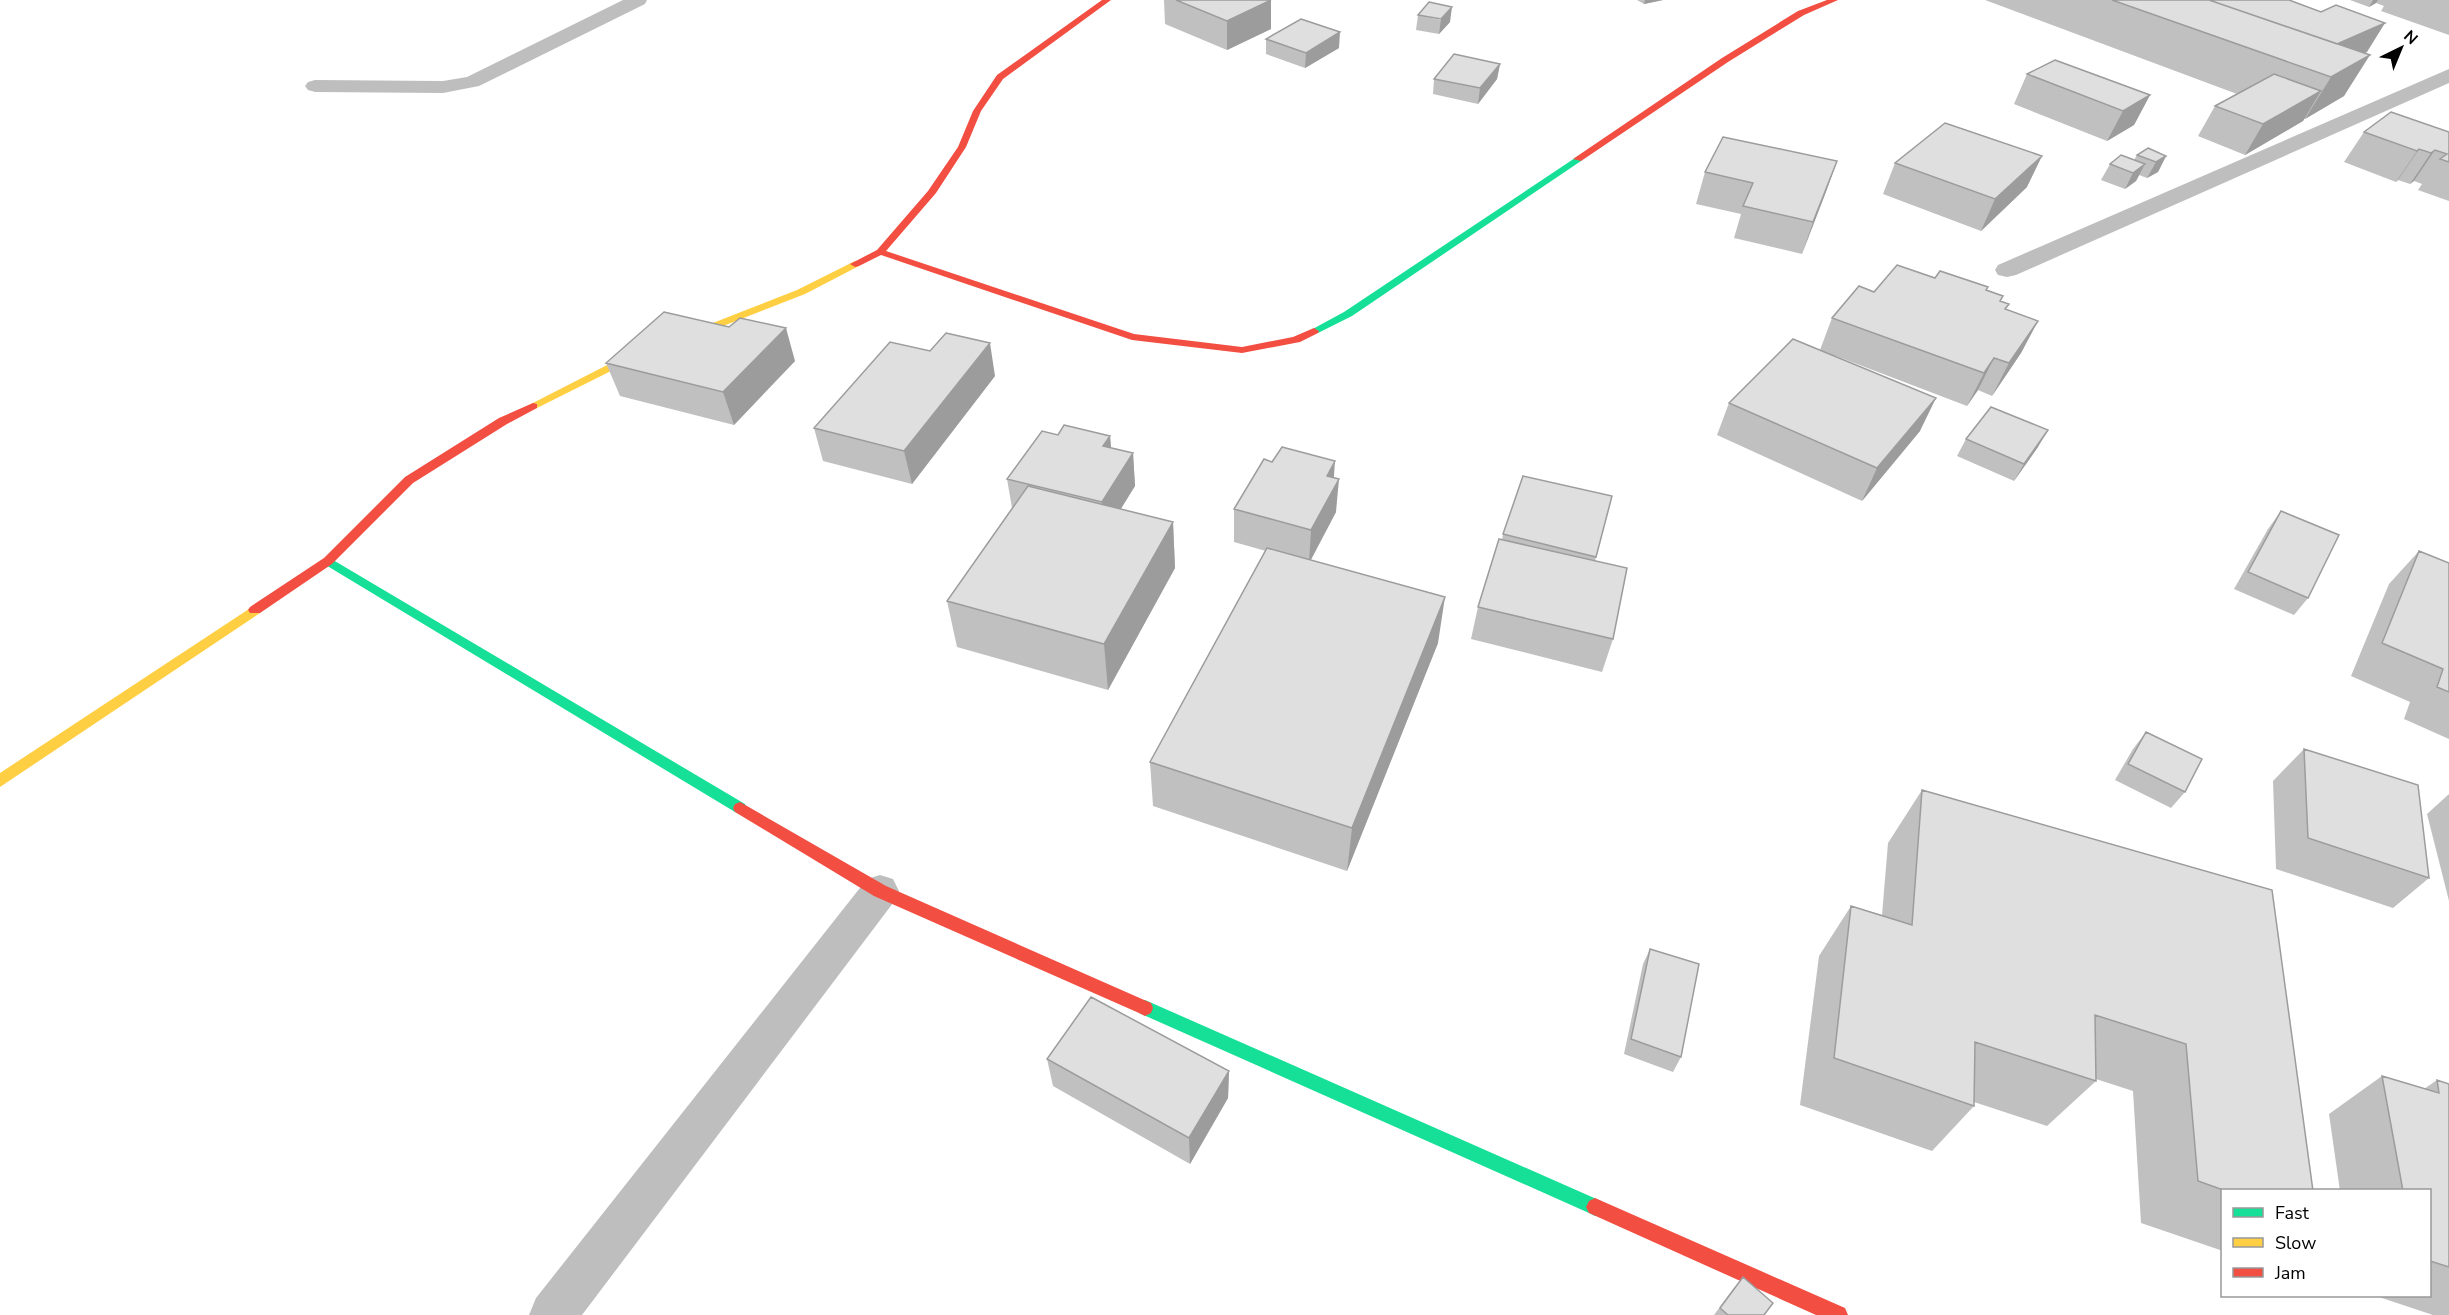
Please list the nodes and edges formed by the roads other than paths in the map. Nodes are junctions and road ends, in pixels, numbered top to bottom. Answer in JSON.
{"nodes":[{"id":1,"x":638,"y":0,"type":"edge"},
{"id":2,"x":1107,"y":0,"type":"edge"},
{"id":3,"x":1834,"y":0,"type":"edge"},
{"id":4,"x":2449,"y":75,"type":"edge"},
{"id":5,"x":315,"y":86,"type":"dead end"},
{"id":6,"x":880,"y":252,"type":"junction"},
{"id":7,"x":2007,"y":270,"type":"dead end"},
{"id":8,"x":328,"y":561,"type":"junction"},
{"id":9,"x":0,"y":781,"type":"edge"},
{"id":10,"x":880,"y":891,"type":"junction"},
{"id":11,"x":553,"y":1315,"type":"edge"},
{"id":12,"x":1838,"y":1315,"type":"edge"}],
"edges":[{"from":1,"to":5,"type":"street"},
{"from":2,"to":6,"type":"street"},
{"from":3,"to":6,"type":"street"},
{"from":4,"to":7,"type":"street"},
{"from":6,"to":8,"type":"street"},
{"from":8,"to":9,"type":"street"},
{"from":8,"to":10,"type":"street"},
{"from":10,"to":11,"type":"street"},
{"from":10,"to":12,"type":"street"}]}
